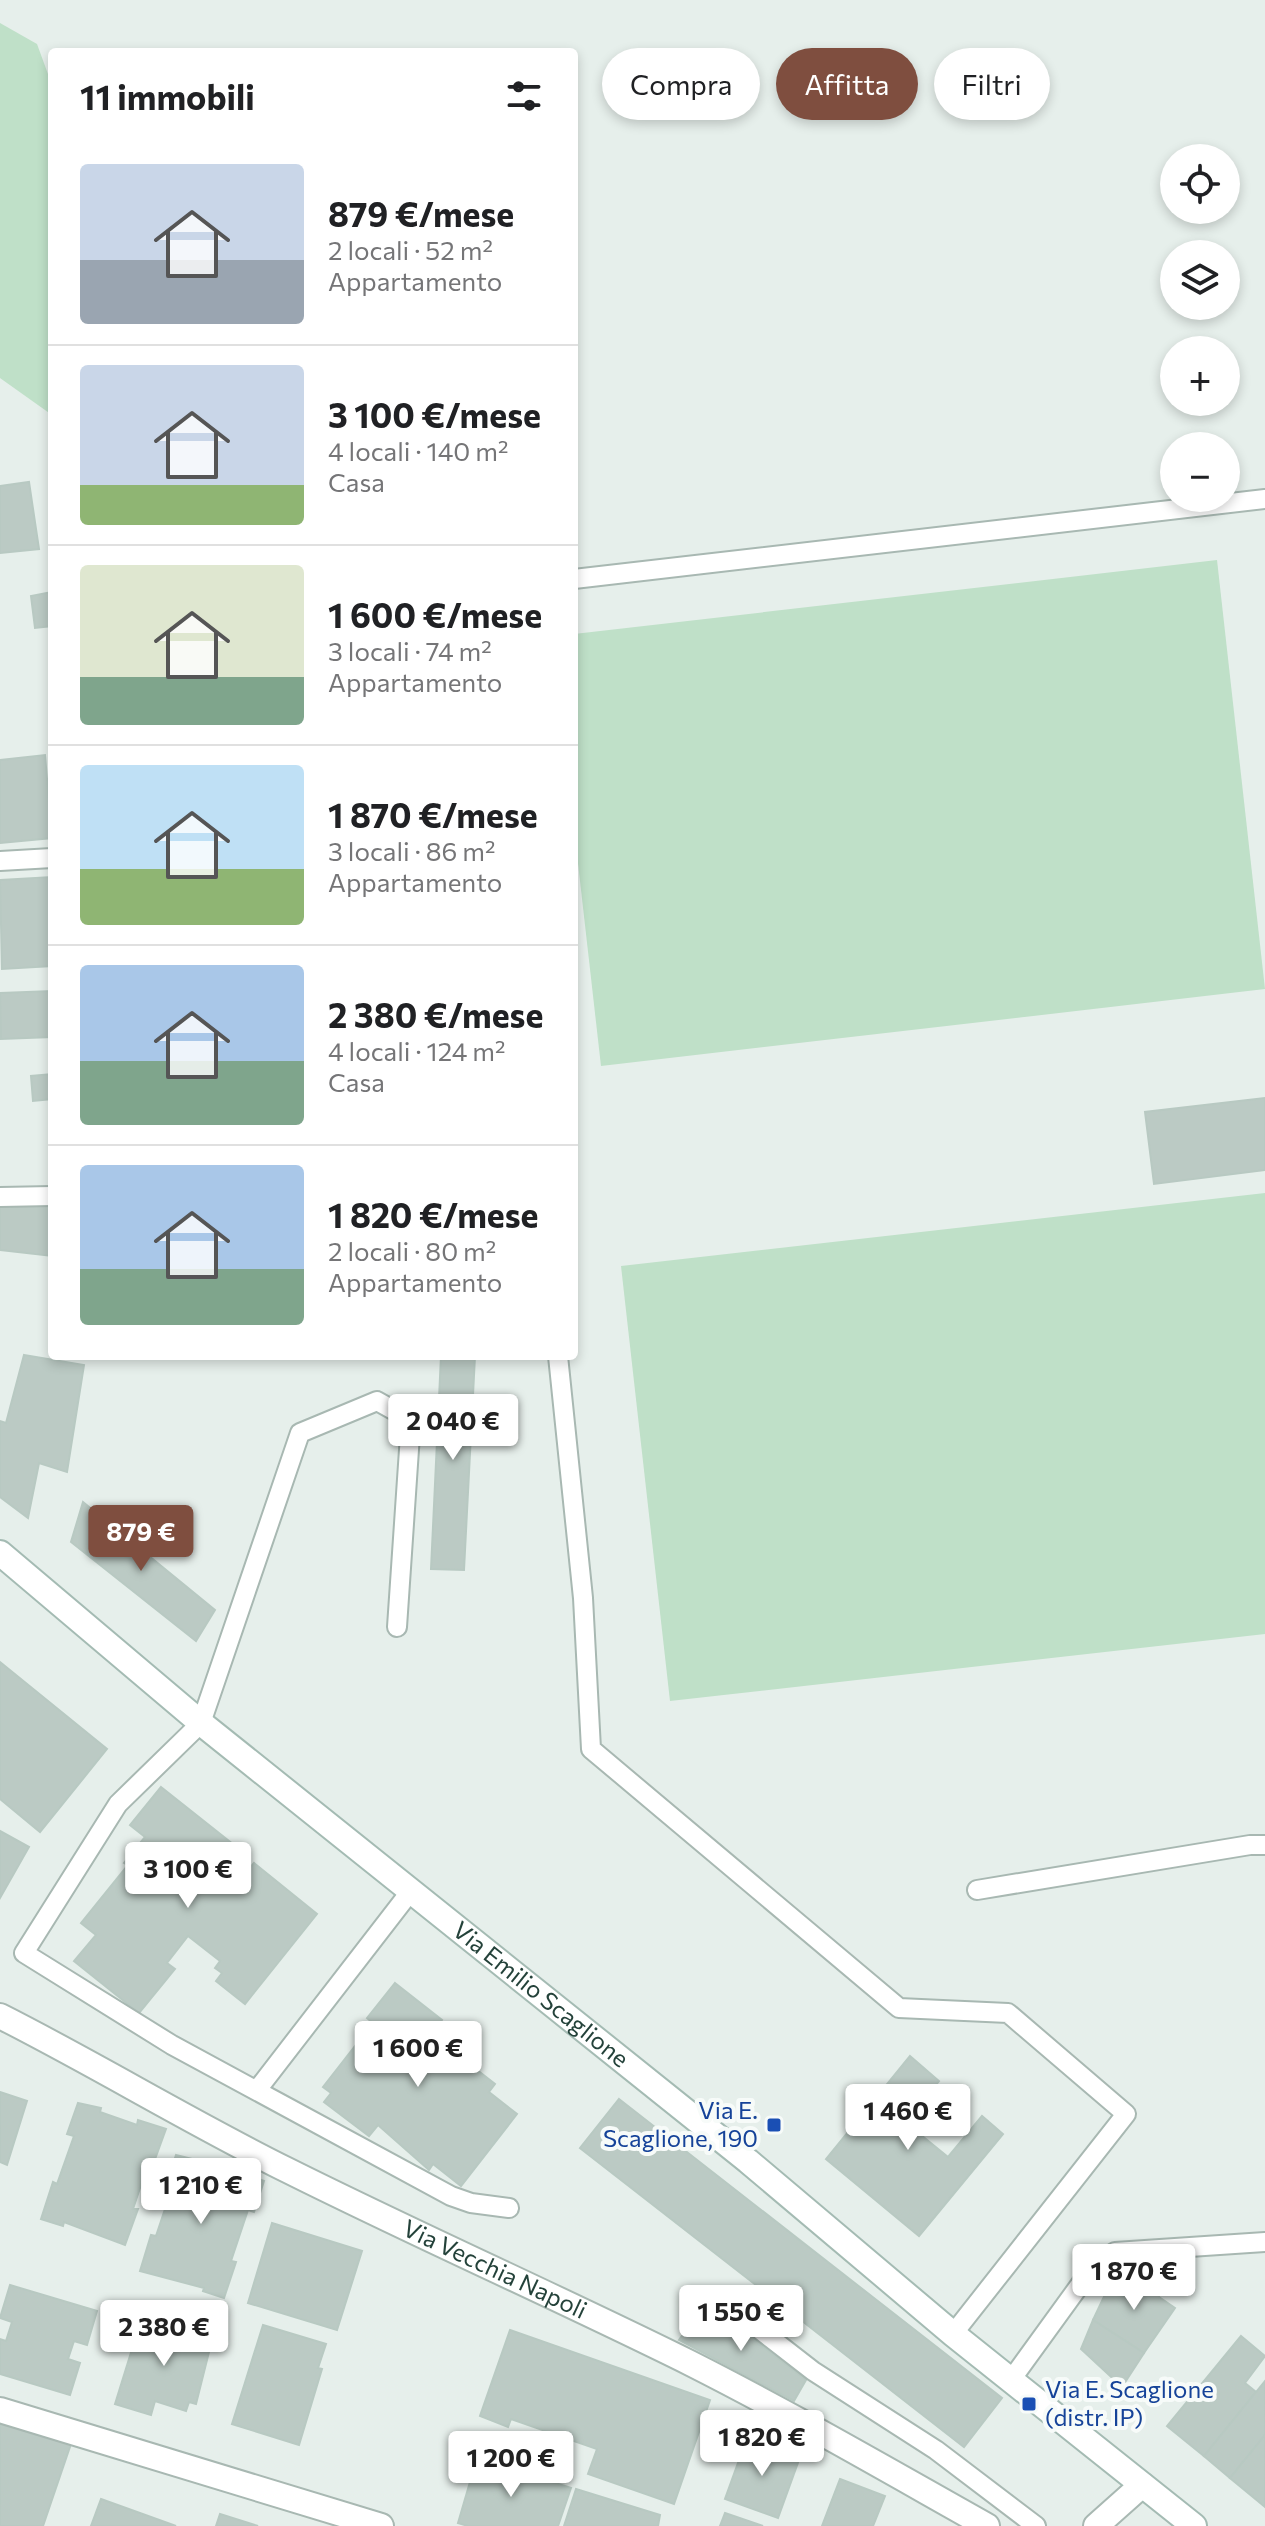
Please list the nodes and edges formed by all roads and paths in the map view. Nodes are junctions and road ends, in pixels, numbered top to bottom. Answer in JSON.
{"nodes":[{"id":1,"x":1265,"y":499,"type":"edge"},
{"id":2,"x":578,"y":579,"type":"edge"},
{"id":3,"x":48,"y":858,"type":"edge"},
{"id":4,"x":0,"y":861,"type":"edge"},
{"id":5,"x":48,"y":1196,"type":"edge"},
{"id":6,"x":0,"y":1197,"type":"edge"},
{"id":7,"x":558,"y":1360,"type":"edge"},
{"id":8,"x":0,"y":1553,"type":"edge"},
{"id":9,"x":397,"y":1627,"type":"dead end"},
{"id":10,"x":201,"y":1723,"type":"junction"},
{"id":11,"x":1265,"y":1845,"type":"edge"},
{"id":12,"x":977,"y":1890,"type":"dead end"},
{"id":13,"x":410,"y":1892,"type":"junction"},
{"id":14,"x":0,"y":2016,"type":"edge"},
{"id":15,"x":257,"y":2090,"type":"junction"},
{"id":16,"x":509,"y":2208,"type":"dead end"},
{"id":17,"x":1265,"y":2242,"type":"edge"},
{"id":18,"x":737,"y":2312,"type":"dead end"},
{"id":19,"x":953,"y":2334,"type":"junction"},
{"id":20,"x":1011,"y":2380,"type":"junction"},
{"id":21,"x":0,"y":2410,"type":"edge"},
{"id":22,"x":1142,"y":2485,"type":"junction"},
{"id":23,"x":381,"y":2526,"type":"edge"},
{"id":24,"x":987,"y":2526,"type":"edge"},
{"id":25,"x":1036,"y":2526,"type":"edge"},
{"id":26,"x":1096,"y":2526,"type":"edge"},
{"id":27,"x":1194,"y":2526,"type":"edge"}],
"edges":[{"from":1,"to":2,"type":"lane"},
{"from":3,"to":4,"type":"lane"},
{"from":5,"to":6,"type":"lane"},
{"from":7,"to":19,"type":"lane"},
{"from":8,"to":10,"type":"street","name":"Via Emilio Scaglione"},
{"from":9,"to":10,"type":"lane"},
{"from":10,"to":13,"type":"street","name":"Via Emilio Scaglione"},
{"from":10,"to":15,"type":"lane"},
{"from":11,"to":12,"type":"lane"},
{"from":13,"to":15,"type":"lane"},
{"from":13,"to":19,"type":"street","name":"Via Emilio Scaglione"},
{"from":14,"to":24,"type":"street","name":"Via Vecchia Napoli"},
{"from":15,"to":16,"type":"lane"},
{"from":17,"to":20,"type":"lane"},
{"from":18,"to":25,"type":"lane"},
{"from":19,"to":20,"type":"street","name":"Via Emilio Scaglione"},
{"from":20,"to":22,"type":"street","name":"Via Emilio Scaglione"},
{"from":21,"to":23,"type":"street"},
{"from":22,"to":26,"type":"street"},
{"from":22,"to":27,"type":"street","name":"Via Emilio Scaglione"}]}
